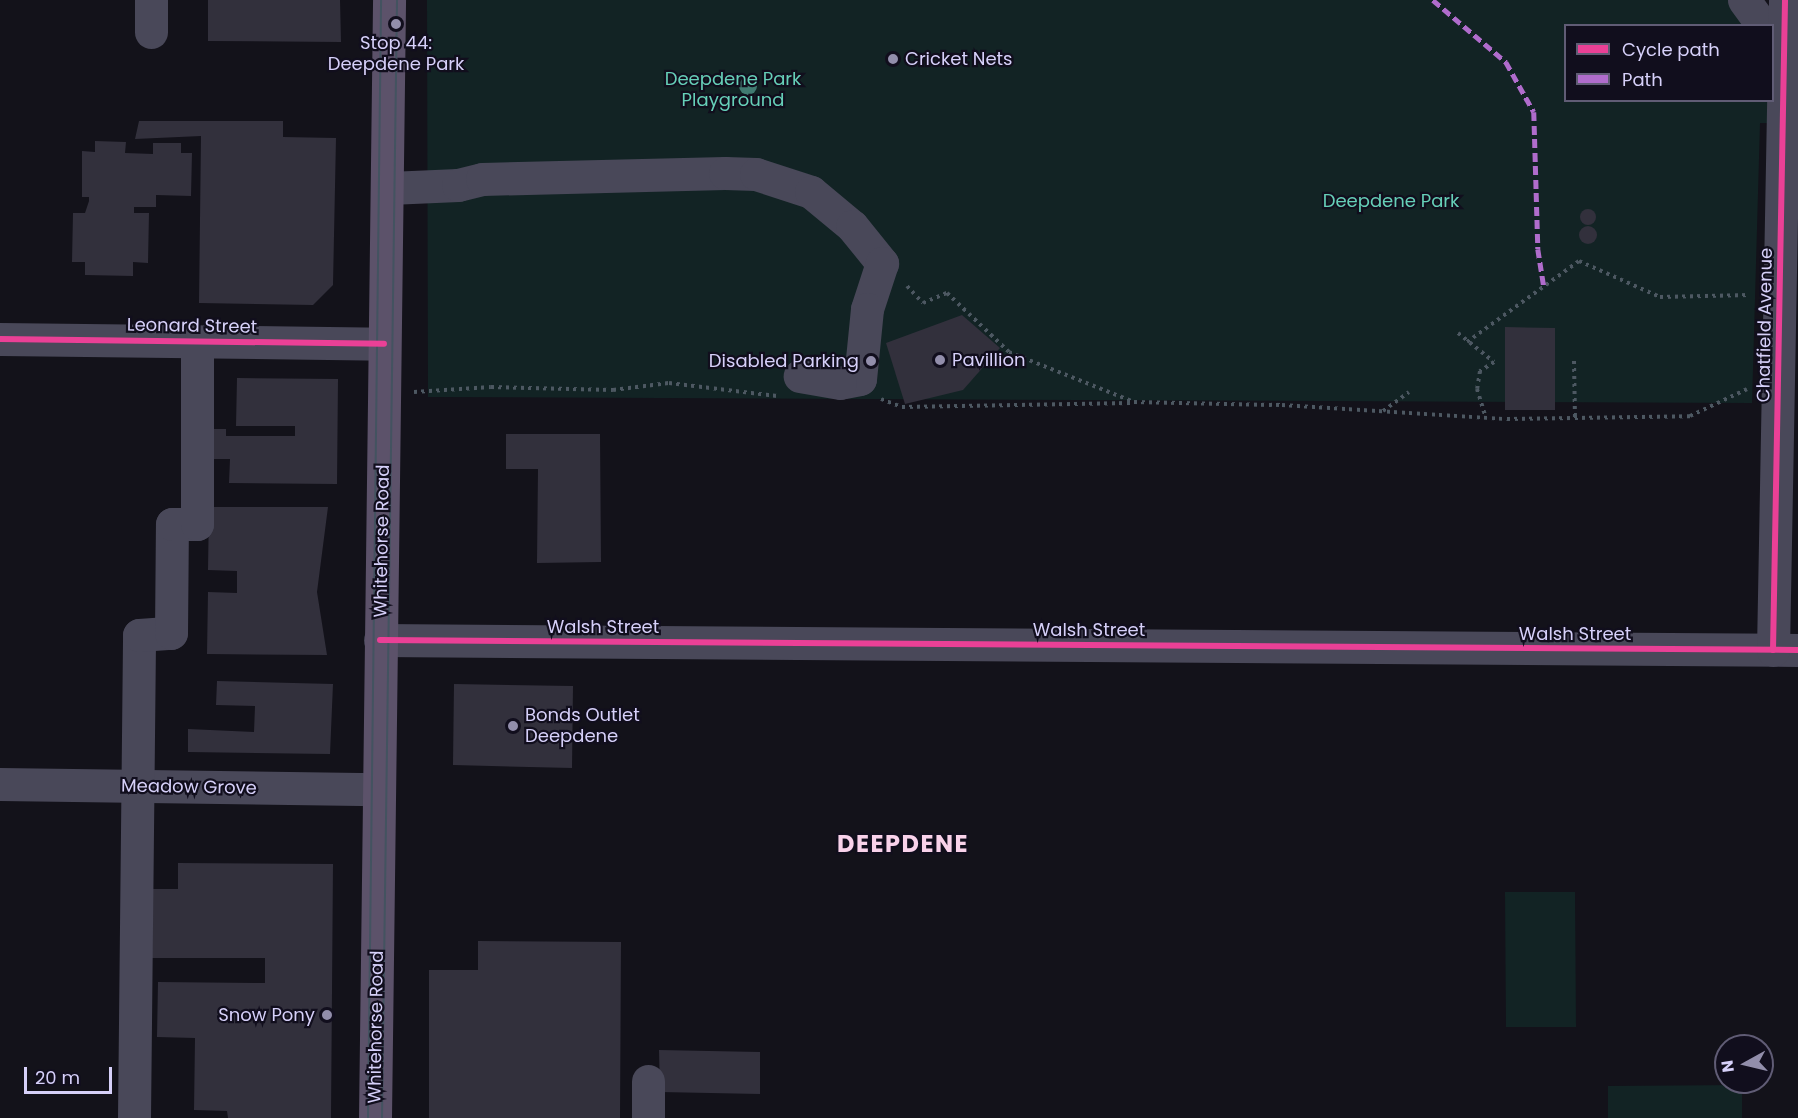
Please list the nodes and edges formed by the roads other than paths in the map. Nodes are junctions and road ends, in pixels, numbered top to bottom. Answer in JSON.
{"nodes":[{"id":1,"x":151,"y":0,"type":"edge"},
{"id":2,"x":389,"y":0,"type":"edge"},
{"id":3,"x":1744,"y":0,"type":"edge"},
{"id":4,"x":1785,"y":0,"type":"edge"},
{"id":5,"x":1762,"y":24,"type":"edge"},
{"id":6,"x":151,"y":32,"type":"dead end"},
{"id":7,"x":1779,"y":55,"type":"edge"},
{"id":8,"x":389,"y":188,"type":"junction"},
{"id":9,"x":0,"y":339,"type":"edge"},
{"id":10,"x":197,"y":342,"type":"junction"},
{"id":11,"x":384,"y":344,"type":"junction"},
{"id":12,"x":800,"y":376,"type":"road end"},
{"id":13,"x":380,"y":640,"type":"junction"},
{"id":14,"x":1786,"y":650,"type":"edge"},
{"id":15,"x":0,"y":784,"type":"edge"},
{"id":16,"x":136,"y":786,"type":"junction"},
{"id":17,"x":378,"y":789,"type":"junction"},
{"id":18,"x":648,"y":1081,"type":"dead end"},
{"id":19,"x":134,"y":1118,"type":"edge"},
{"id":20,"x":375,"y":1118,"type":"edge"},
{"id":21,"x":648,"y":1118,"type":"edge"}],
"edges":[{"from":1,"to":6,"type":"street"},
{"from":2,"to":8,"type":"main road","name":"Whitehorse Road"},
{"from":3,"to":5,"type":"street"},
{"from":4,"to":7,"type":"street","name":"Chatfield Avenue"},
{"from":7,"to":14,"type":"street","name":"Chatfield Avenue"},
{"from":8,"to":11,"type":"main road","name":"Whitehorse Road"},
{"from":8,"to":12,"type":"street"},
{"from":9,"to":10,"type":"street","name":"Leonard Street"},
{"from":10,"to":11,"type":"street","name":"Leonard Street"},
{"from":10,"to":16,"type":"street"},
{"from":11,"to":13,"type":"main road","name":"Whitehorse Road"},
{"from":13,"to":14,"type":"street","name":"Walsh Street"},
{"from":13,"to":17,"type":"main road","name":"Whitehorse Road"},
{"from":15,"to":16,"type":"street","name":"Meadow Grove"},
{"from":16,"to":17,"type":"street","name":"Meadow Grove"},
{"from":16,"to":19,"type":"street"},
{"from":17,"to":20,"type":"main road","name":"Whitehorse Road"},
{"from":18,"to":21,"type":"street"}]}
